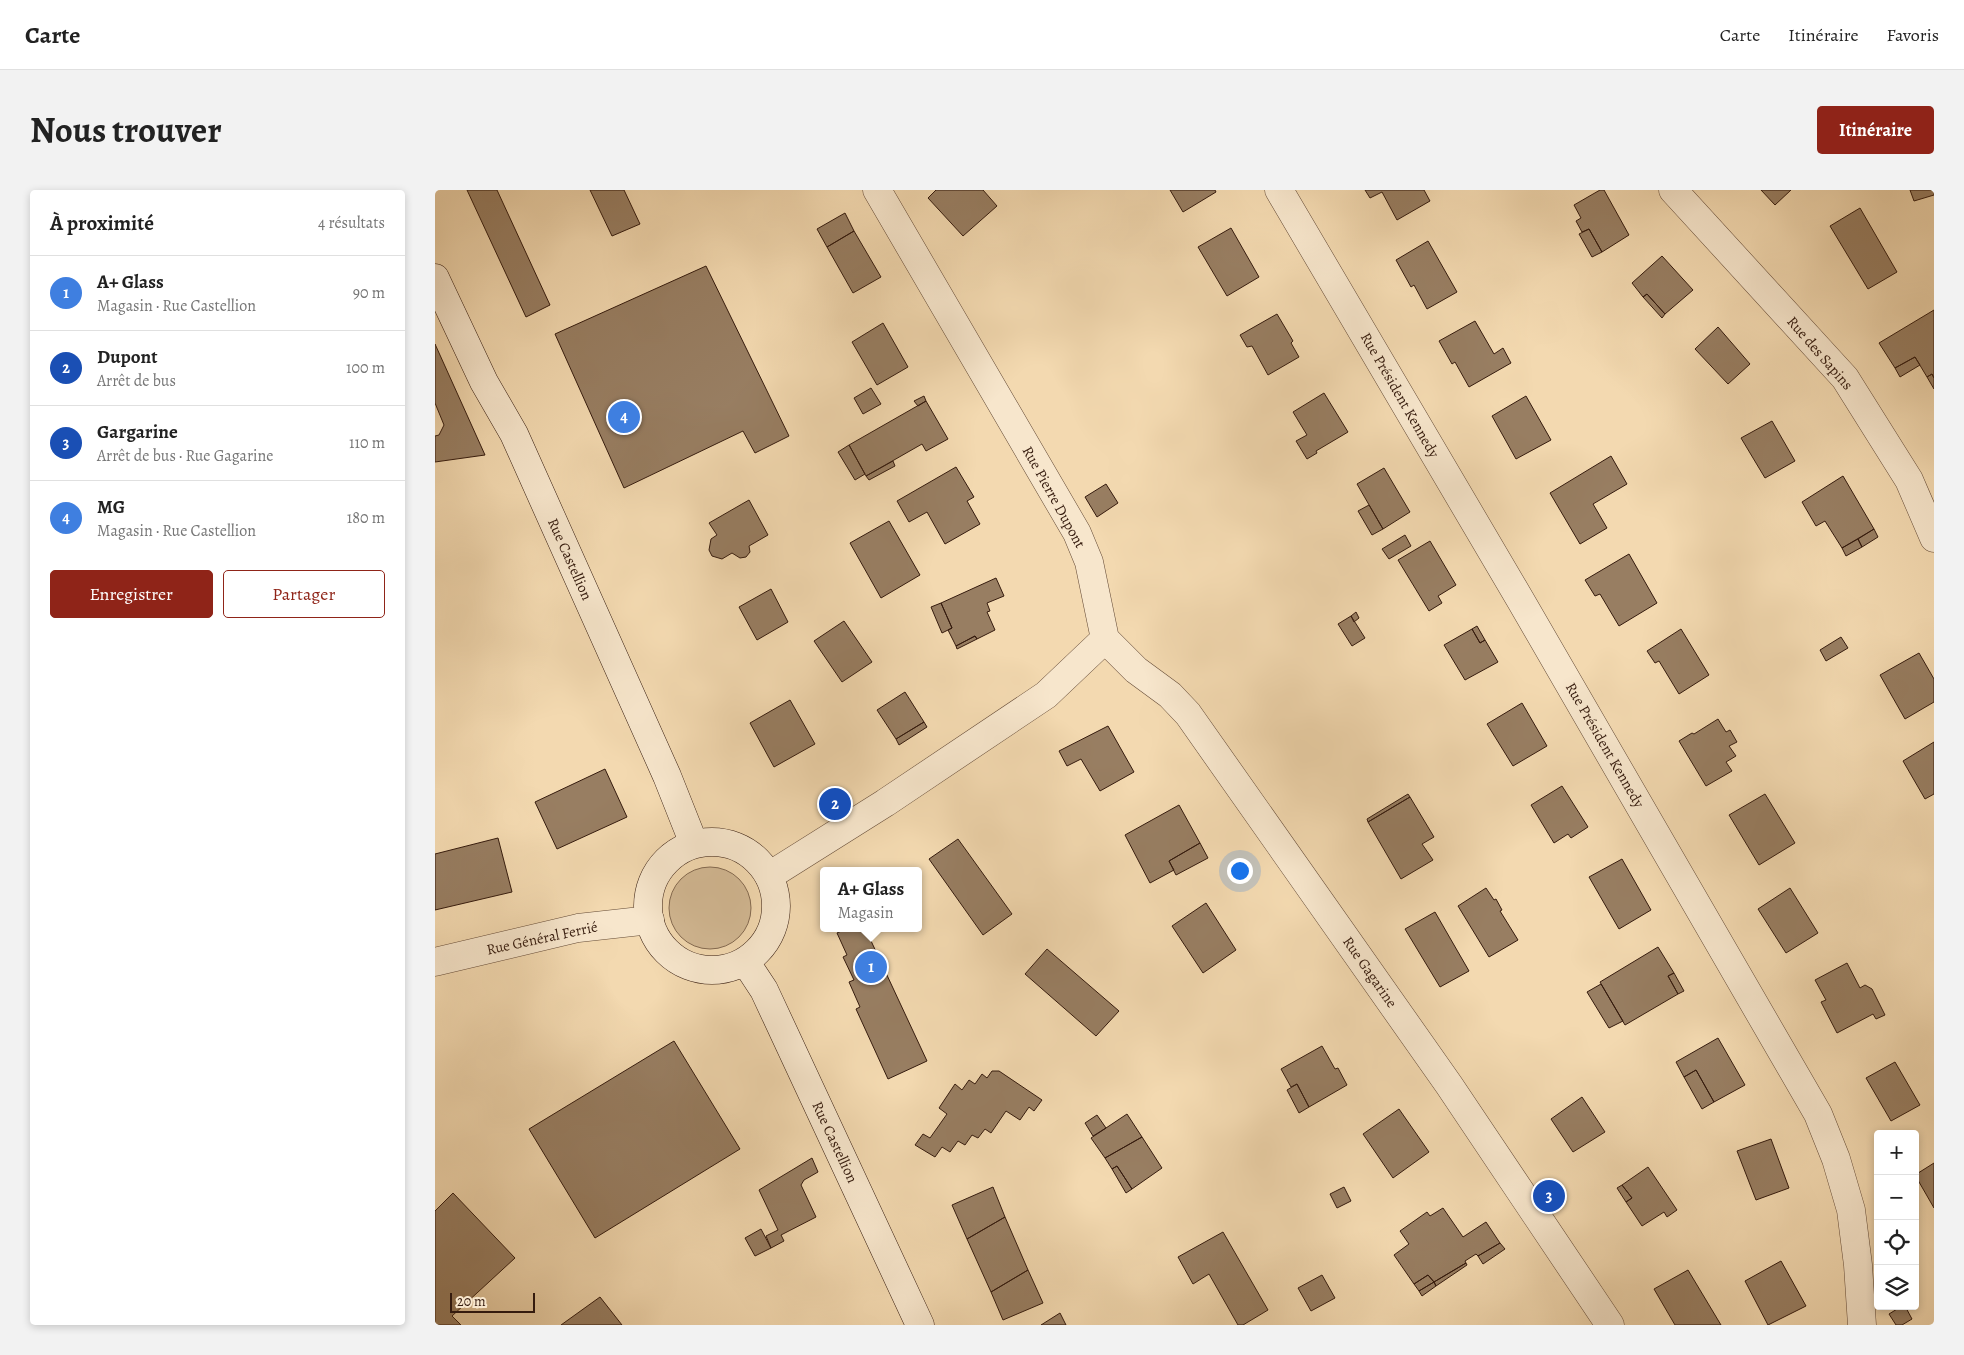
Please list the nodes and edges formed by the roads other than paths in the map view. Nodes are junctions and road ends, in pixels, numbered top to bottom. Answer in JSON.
{"nodes":[{"id":1,"x":877,"y":190,"type":"edge"},
{"id":2,"x":1279,"y":190,"type":"edge"},
{"id":3,"x":1673,"y":190,"type":"edge"},
{"id":4,"x":435,"y":278,"type":"edge"},
{"id":5,"x":1934,"y":538,"type":"edge"},
{"id":6,"x":1105,"y":639,"type":"junction"},
{"id":7,"x":694,"y":844,"type":"junction"},
{"id":8,"x":769,"y":876,"type":"junction"},
{"id":9,"x":650,"y":920,"type":"junction"},
{"id":10,"x":745,"y":961,"type":"junction"},
{"id":11,"x":435,"y":962,"type":"edge"},
{"id":12,"x":920,"y":1325,"type":"edge"},
{"id":13,"x":1610,"y":1325,"type":"edge"},
{"id":14,"x":1862,"y":1325,"type":"edge"}],
"edges":[{"from":1,"to":6,"type":"street","name":"Rue Pierre Dupont"},
{"from":2,"to":14,"type":"street","name":"Rue Président Kennedy"},
{"from":3,"to":5,"type":"street","name":"Rue des Sapins"},
{"from":4,"to":7,"type":"street","name":"Rue Castellion"},
{"from":6,"to":8,"type":"street"},
{"from":6,"to":13,"type":"street","name":"Rue Gagarine"},
{"from":7,"to":8,"type":"street"},
{"from":7,"to":9,"type":"street"},
{"from":8,"to":10,"type":"street"},
{"from":9,"to":10,"type":"street"},
{"from":9,"to":11,"type":"street","name":"Rue Général Ferrié"},
{"from":10,"to":12,"type":"street","name":"Rue Castellion"}]}
